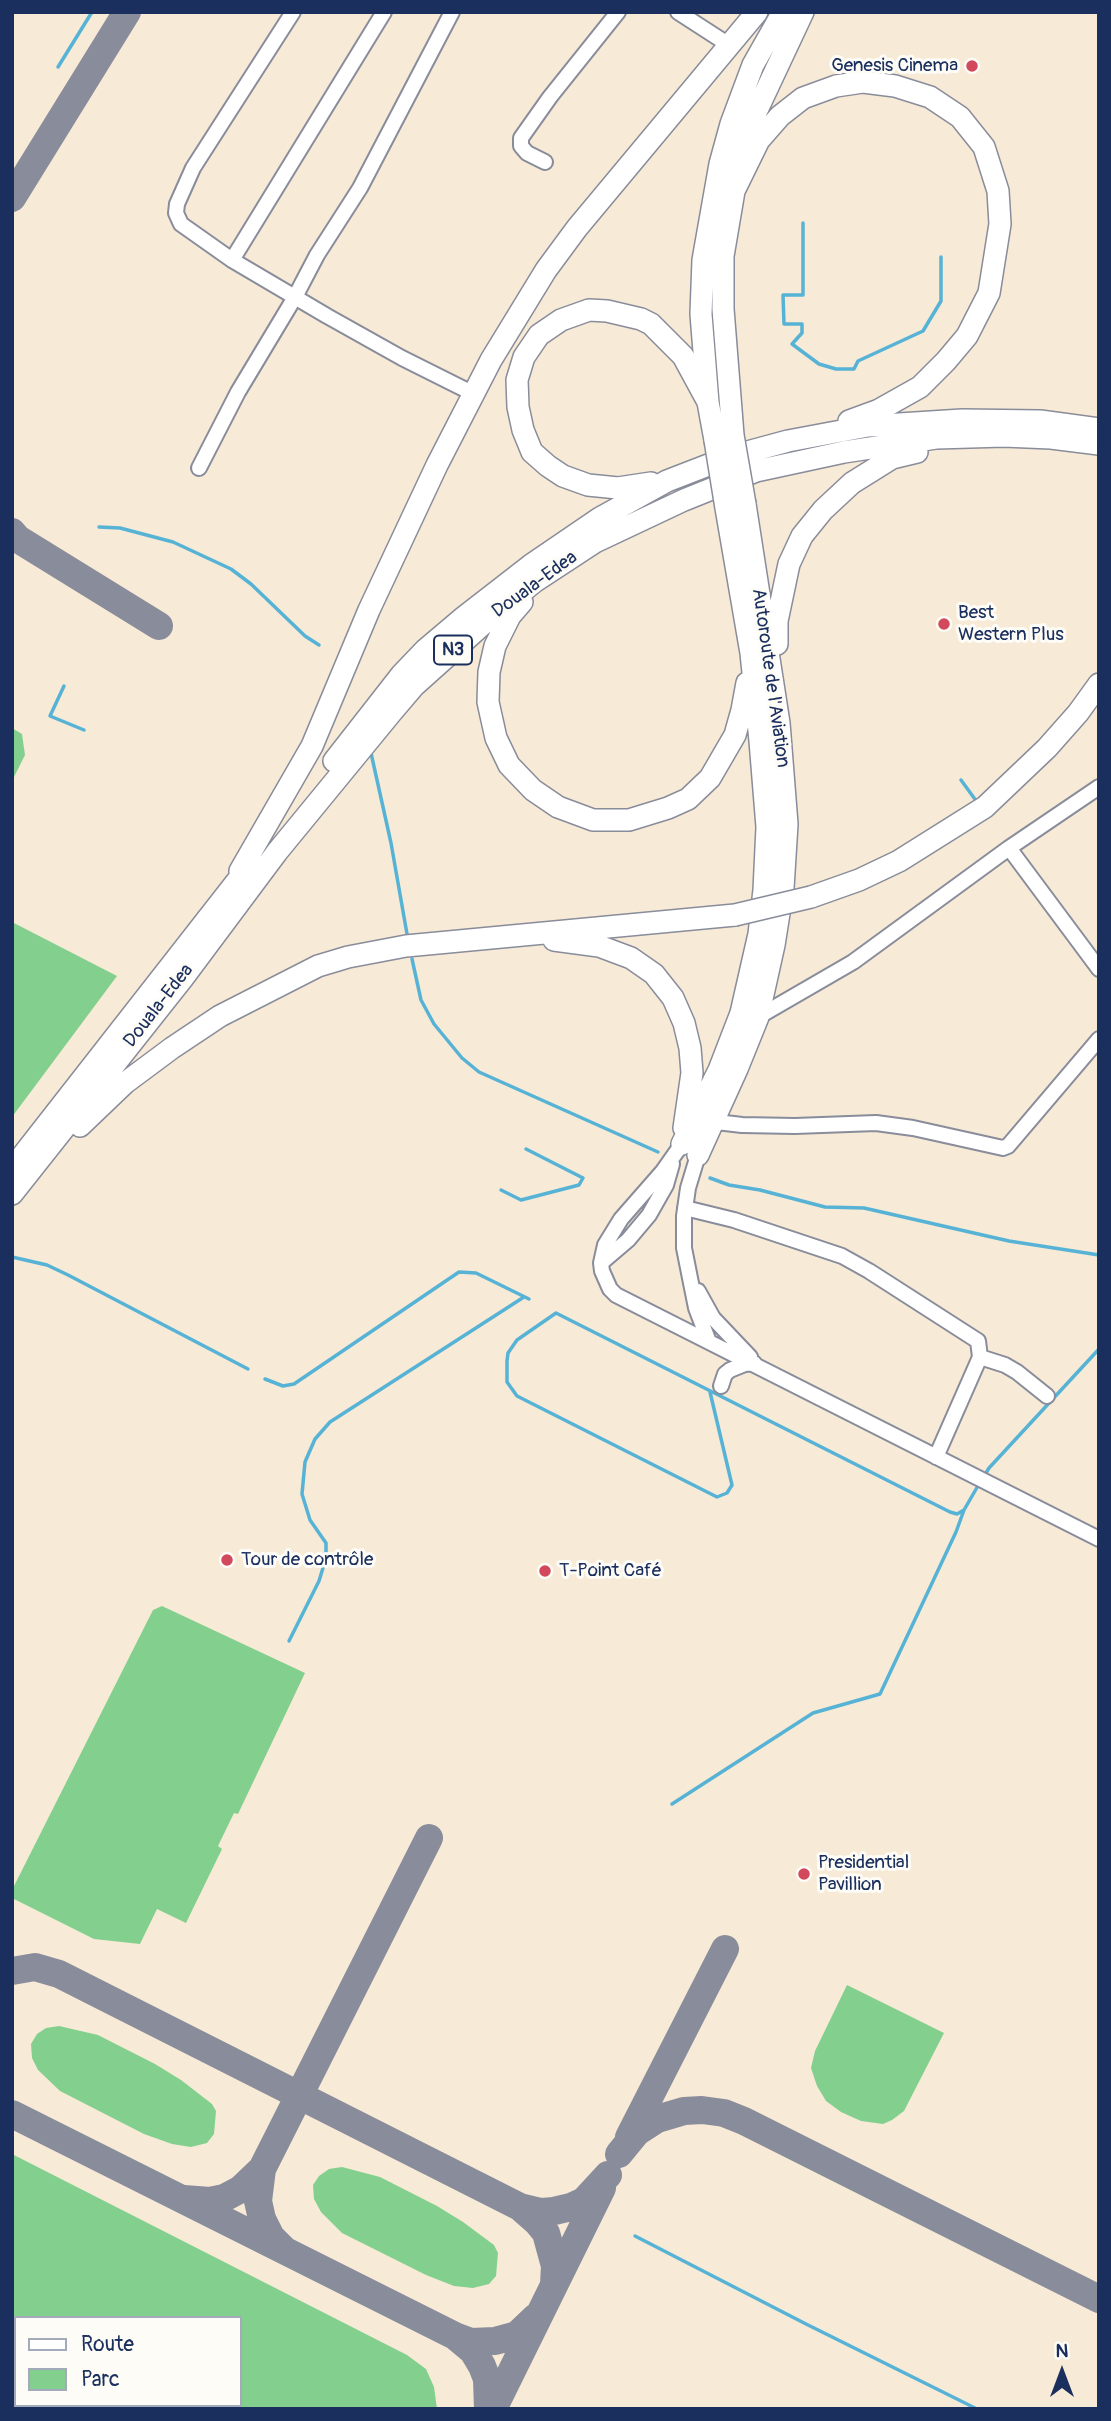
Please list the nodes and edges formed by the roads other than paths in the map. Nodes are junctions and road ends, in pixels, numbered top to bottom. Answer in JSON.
{"nodes":[{"id":1,"x":293,"y":12,"type":"edge"},
{"id":2,"x":384,"y":12,"type":"edge"},
{"id":3,"x":452,"y":12,"type":"edge"},
{"id":4,"x":618,"y":12,"type":"edge"},
{"id":5,"x":678,"y":12,"type":"edge"},
{"id":6,"x":757,"y":12,"type":"edge"},
{"id":7,"x":783,"y":12,"type":"edge"},
{"id":8,"x":803,"y":12,"type":"edge"},
{"id":9,"x":729,"y":45,"type":"junction"},
{"id":10,"x":545,"y":162,"type":"dead end"},
{"id":11,"x":734,"y":191,"type":"junction"},
{"id":12,"x":232,"y":260,"type":"junction"},
{"id":13,"x":295,"y":297,"type":"junction"},
{"id":14,"x":474,"y":394,"type":"junction"},
{"id":15,"x":708,"y":402,"type":"junction"},
{"id":16,"x":1099,"y":429,"type":"edge"},
{"id":17,"x":724,"y":438,"type":"junction"},
{"id":18,"x":788,"y":441,"type":"junction"},
{"id":19,"x":1099,"y":446,"type":"edge"},
{"id":20,"x":199,"y":468,"type":"dead end"},
{"id":21,"x":667,"y":481,"type":"junction"},
{"id":22,"x":736,"y":506,"type":"junction"},
{"id":23,"x":595,"y":542,"type":"junction"},
{"id":24,"x":751,"y":653,"type":"junction"},
{"id":25,"x":1099,"y":684,"type":"edge"},
{"id":26,"x":779,"y":723,"type":"junction"},
{"id":27,"x":1099,"y":787,"type":"edge"},
{"id":28,"x":1009,"y":848,"type":"junction"},
{"id":29,"x":228,"y":891,"type":"junction"},
{"id":30,"x":509,"y":935,"type":"junction"},
{"id":31,"x":1099,"y":970,"type":"edge"},
{"id":32,"x":758,"y":1017,"type":"junction"},
{"id":33,"x":1099,"y":1040,"type":"edge"},
{"id":34,"x":704,"y":1120,"type":"junction"},
{"id":35,"x":685,"y":1152,"type":"junction"},
{"id":36,"x":12,"y":1169,"type":"edge"},
{"id":37,"x":12,"y":1195,"type":"edge"},
{"id":38,"x":12,"y":1200,"type":"edge"},
{"id":39,"x":685,"y":1208,"type":"junction"},
{"id":40,"x":688,"y":1273,"type":"junction"},
{"id":41,"x":709,"y":1342,"type":"junction"},
{"id":42,"x":980,"y":1357,"type":"junction"},
{"id":43,"x":759,"y":1366,"type":"junction"},
{"id":44,"x":721,"y":1386,"type":"dead end"},
{"id":45,"x":1047,"y":1396,"type":"dead end"},
{"id":46,"x":936,"y":1457,"type":"junction"},
{"id":47,"x":1099,"y":1539,"type":"edge"}],
"edges":[{"from":1,"to":12,"type":"street"},
{"from":2,"to":12,"type":"street"},
{"from":3,"to":13,"type":"street"},
{"from":4,"to":10,"type":"street"},
{"from":5,"to":9,"type":"street"},
{"from":6,"to":9,"type":"highway"},
{"from":7,"to":15,"type":"highway","name":"Autoroute de l'Aviation"},
{"from":8,"to":11,"type":"highway","name":"Autoroute de l'Aviation"},
{"from":9,"to":14,"type":"highway"},
{"from":11,"to":17,"type":"highway","name":"Autoroute de l'Aviation"},
{"from":11,"to":18,"type":"highway"},
{"from":12,"to":13,"type":"street"},
{"from":13,"to":14,"type":"street"},
{"from":13,"to":20,"type":"street"},
{"from":14,"to":29,"type":"highway"},
{"from":15,"to":17,"type":"highway","name":"Autoroute de l'Aviation"},
{"from":15,"to":21,"type":"highway"},
{"from":16,"to":18,"type":"highway","name":"Douala-Edea","number":"N3"},
{"from":17,"to":22,"type":"highway","name":"Autoroute de l'Aviation","bridge":true},
{"from":18,"to":21,"type":"highway","name":"Douala-Edea","number":"N3"},
{"from":19,"to":23,"type":"highway","name":"Douala-Edea","number":"N3"},
{"from":19,"to":26,"type":"highway"},
{"from":21,"to":29,"type":"highway","name":"Douala-Edea","number":"N3"},
{"from":22,"to":24,"type":"highway","name":"Autoroute de l'Aviation"},
{"from":22,"to":26,"type":"highway","name":"Autoroute de l'Aviation"},
{"from":23,"to":24,"type":"highway"},
{"from":23,"to":37,"type":"highway","name":"Douala-Edea","number":"N3"},
{"from":24,"to":34,"type":"highway","name":"Autoroute de l'Aviation"},
{"from":25,"to":30,"type":"highway","bridge":true},
{"from":26,"to":32,"type":"highway","name":"Autoroute de l'Aviation"},
{"from":27,"to":28,"type":"street"},
{"from":28,"to":31,"type":"street"},
{"from":28,"to":32,"type":"street"},
{"from":29,"to":36,"type":"highway","name":"Douala-Edea","number":"N3"},
{"from":30,"to":35,"type":"highway"},
{"from":30,"to":38,"type":"highway"},
{"from":32,"to":34,"type":"highway","name":"Autoroute de l'Aviation"},
{"from":33,"to":34,"type":"street"},
{"from":34,"to":35,"type":"highway","name":"Autoroute de l'Aviation"},
{"from":35,"to":39,"type":"street","name":"Autoroute de l'Aviation"},
{"from":35,"to":41,"type":"street"},
{"from":39,"to":40,"type":"street","name":"Autoroute de l'Aviation"},
{"from":39,"to":42,"type":"street"},
{"from":40,"to":41,"type":"street","name":"Autoroute de l'Aviation"},
{"from":40,"to":43,"type":"street"},
{"from":41,"to":43,"type":"street"},
{"from":42,"to":45,"type":"street"},
{"from":42,"to":46,"type":"street"},
{"from":43,"to":44,"type":"street"},
{"from":43,"to":46,"type":"street"},
{"from":46,"to":47,"type":"street"}]}
